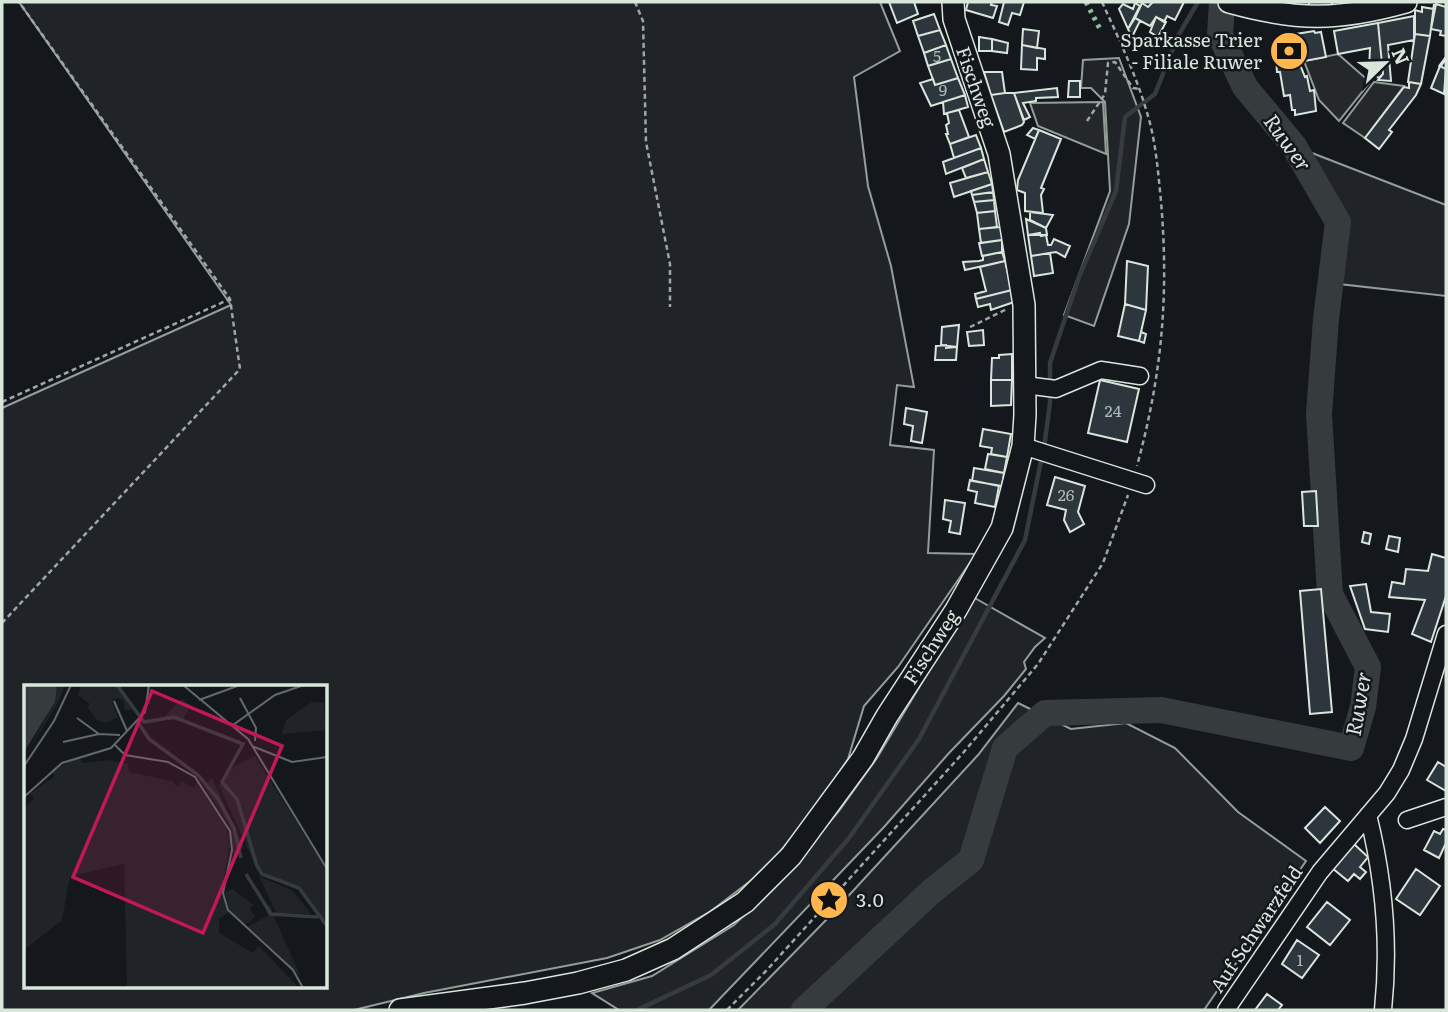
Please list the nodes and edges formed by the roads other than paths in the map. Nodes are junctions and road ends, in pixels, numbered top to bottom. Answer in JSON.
{"nodes":[{"id":1,"x":953,"y":2,"type":"edge"},
{"id":2,"x":1229,"y":2,"type":"edge"},
{"id":3,"x":1406,"y":2,"type":"edge"},
{"id":4,"x":1140,"y":376,"type":"dead end"},
{"id":5,"x":1041,"y":387,"type":"junction"},
{"id":6,"x":1038,"y":450,"type":"junction"},
{"id":7,"x":1140,"y":482,"type":"road end"},
{"id":8,"x":1446,"y":634,"type":"edge"},
{"id":9,"x":1446,"y":807,"type":"edge"},
{"id":10,"x":1368,"y":815,"type":"junction"},
{"id":11,"x":1407,"y":820,"type":"dead end"},
{"id":12,"x":404,"y":1009,"type":"edge"},
{"id":13,"x":1226,"y":1010,"type":"edge"},
{"id":14,"x":1383,"y":1010,"type":"edge"}],
"edges":[{"from":1,"to":5,"type":"main road","name":"Fischweg"},
{"from":2,"to":3,"type":"main road"},
{"from":4,"to":5,"type":"street"},
{"from":5,"to":6,"type":"main road","name":"Fischweg"},
{"from":6,"to":7,"type":"street"},
{"from":6,"to":12,"type":"main road","name":"Fischweg"},
{"from":8,"to":10,"type":"street","name":"Auf Schwarzfeld"},
{"from":9,"to":11,"type":"street"},
{"from":10,"to":13,"type":"street","name":"Auf Schwarzfeld"},
{"from":10,"to":14,"type":"street"}]}
